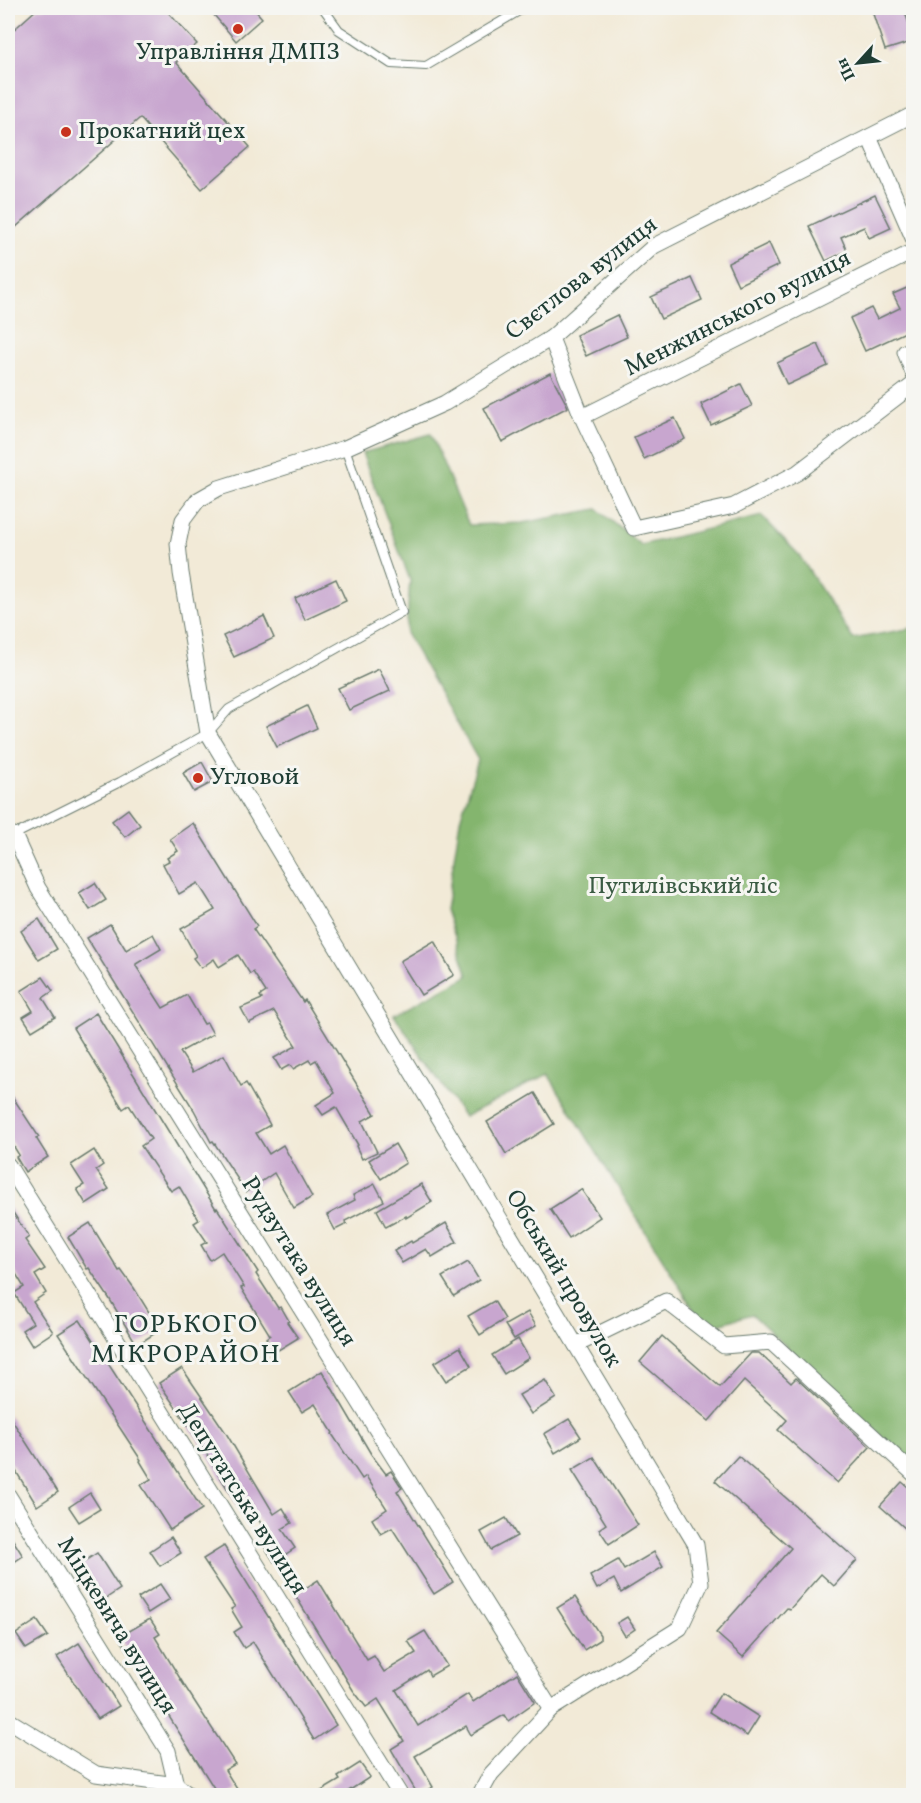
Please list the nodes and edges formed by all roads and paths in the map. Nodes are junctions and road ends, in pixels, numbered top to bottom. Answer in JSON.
{"nodes":[{"id":1,"x":323,"y":8,"type":"edge"},
{"id":2,"x":524,"y":8,"type":"edge"},
{"id":3,"x":914,"y":114,"type":"edge"},
{"id":4,"x":869,"y":137,"type":"junction"},
{"id":5,"x":914,"y":240,"type":"edge"},
{"id":6,"x":914,"y":251,"type":"edge"},
{"id":7,"x":551,"y":338,"type":"junction"},
{"id":8,"x":914,"y":348,"type":"edge"},
{"id":9,"x":914,"y":375,"type":"edge"},
{"id":10,"x":914,"y":384,"type":"edge"},
{"id":11,"x":582,"y":417,"type":"junction"},
{"id":12,"x":345,"y":448,"type":"junction"},
{"id":13,"x":208,"y":733,"type":"junction"},
{"id":14,"x":11,"y":836,"type":"edge"},
{"id":15,"x":8,"y":1165,"type":"edge"},
{"id":16,"x":576,"y":1344,"type":"junction"},
{"id":17,"x":914,"y":1474,"type":"edge"},
{"id":18,"x":8,"y":1495,"type":"edge"},
{"id":19,"x":551,"y":1709,"type":"junction"},
{"id":20,"x":8,"y":1719,"type":"edge"},
{"id":21,"x":176,"y":1785,"type":"junction"},
{"id":22,"x":190,"y":1796,"type":"edge"},
{"id":23,"x":400,"y":1796,"type":"edge"},
{"id":24,"x":479,"y":1796,"type":"edge"}],
"edges":[{"from":1,"to":2,"type":"lane"},
{"from":3,"to":4,"type":"street","name":"Свєтлова вулиця"},
{"from":4,"to":5,"type":"street"},
{"from":4,"to":7,"type":"street","name":"Свєтлова вулиця"},
{"from":6,"to":11,"type":"street","name":"Менжинського вулиця"},
{"from":7,"to":11,"type":"street"},
{"from":7,"to":12,"type":"street","name":"Свєтлова вулиця"},
{"from":8,"to":9,"type":"street"},
{"from":10,"to":11,"type":"street"},
{"from":12,"to":13,"type":"street","name":"Свєтлова вулиця"},
{"from":12,"to":13,"type":"lane"},
{"from":13,"to":14,"type":"lane"},
{"from":13,"to":16,"type":"street","name":"Обський провулок"},
{"from":14,"to":19,"type":"street","name":"Рудзутака вулиця"},
{"from":15,"to":23,"type":"street","name":"Депутатська вулиця"},
{"from":16,"to":17,"type":"street"},
{"from":16,"to":19,"type":"street","name":"Обський провулок"},
{"from":18,"to":21,"type":"street","name":"Міцкевича вулиця"},
{"from":19,"to":24,"type":"street","name":"Обський провулок"},
{"from":20,"to":21,"type":"street"},
{"from":21,"to":22,"type":"street"}]}
